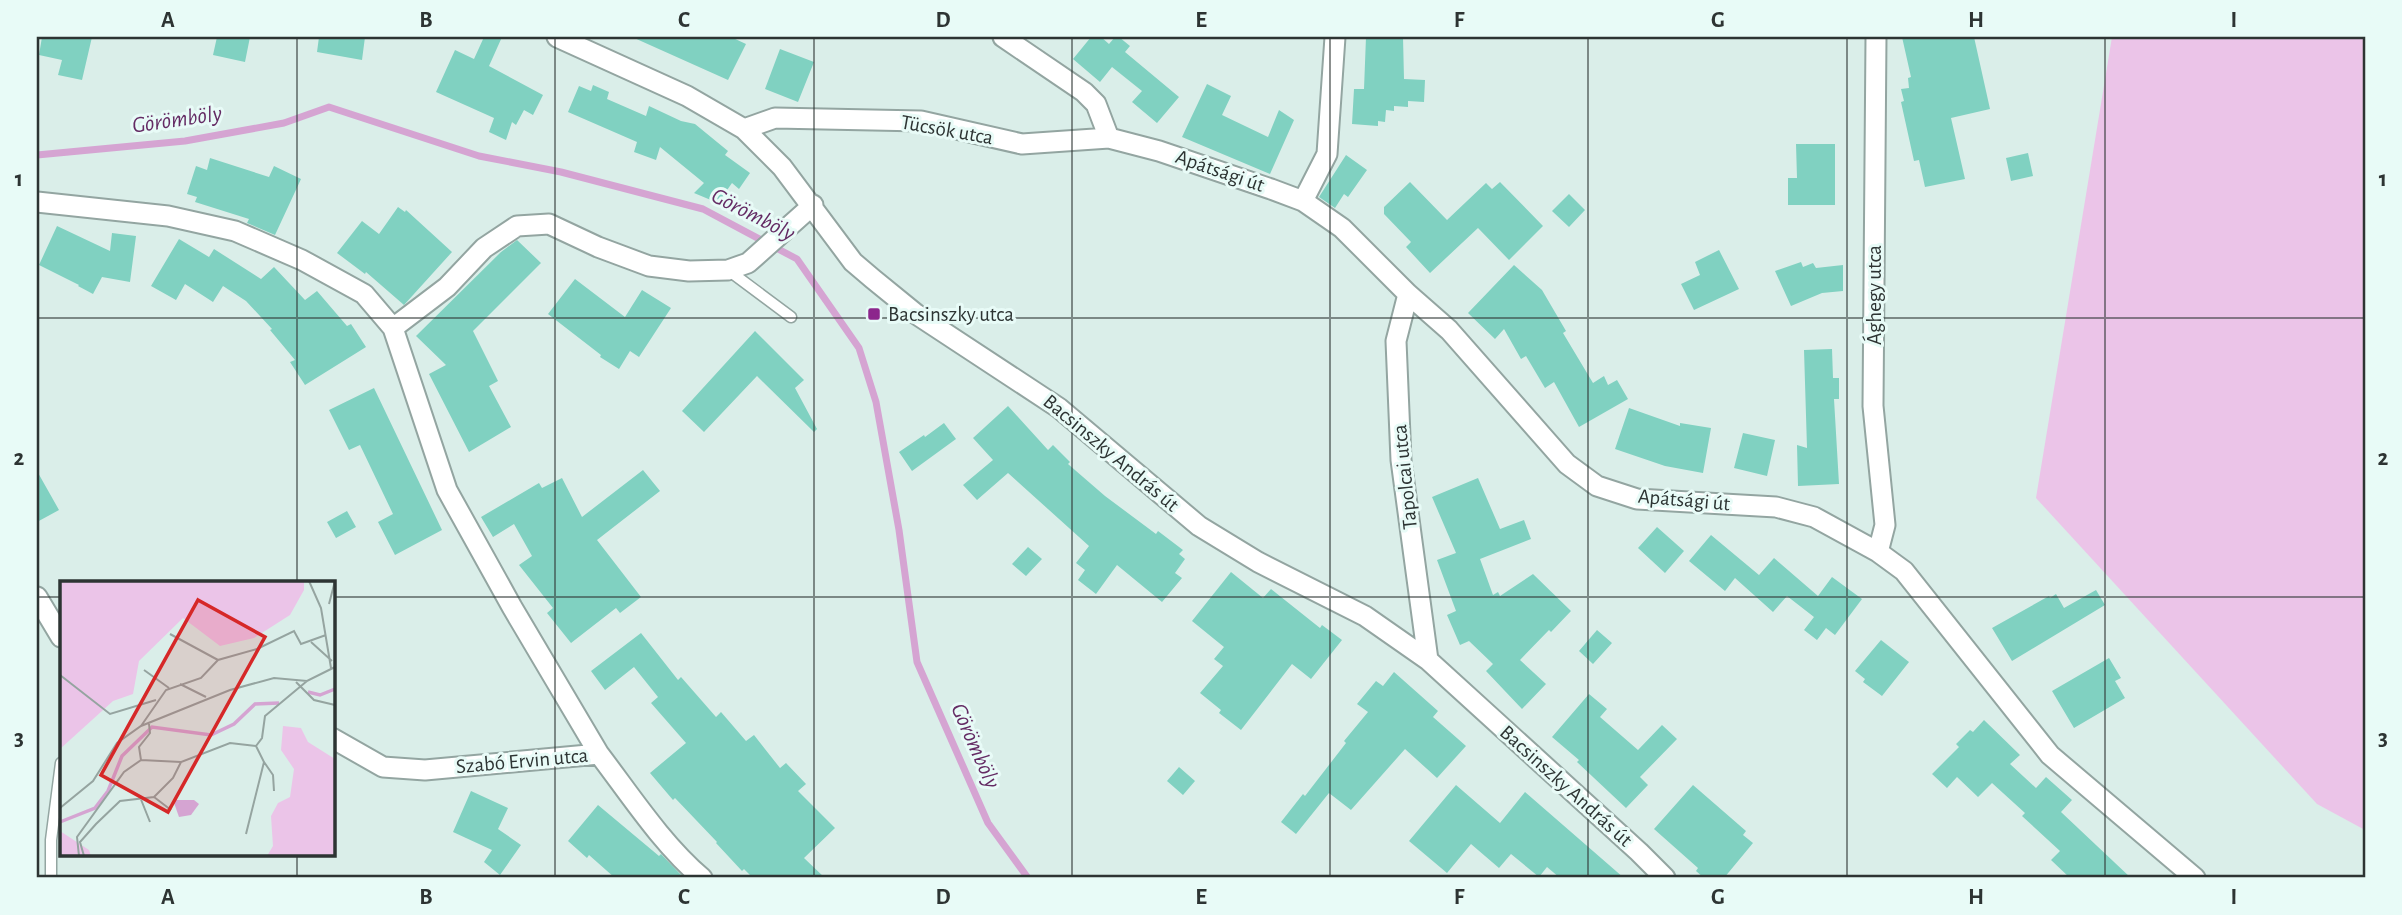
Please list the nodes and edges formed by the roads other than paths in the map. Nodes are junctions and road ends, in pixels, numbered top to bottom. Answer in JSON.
{"nodes":[{"id":1,"x":557,"y":37,"type":"edge"},
{"id":2,"x":1003,"y":37,"type":"edge"},
{"id":3,"x":1335,"y":37,"type":"edge"},
{"id":4,"x":1876,"y":37,"type":"edge"},
{"id":5,"x":744,"y":129,"type":"junction"},
{"id":6,"x":1109,"y":138,"type":"junction"},
{"id":7,"x":37,"y":201,"type":"edge"},
{"id":8,"x":1303,"y":201,"type":"junction"},
{"id":9,"x":813,"y":205,"type":"junction"},
{"id":10,"x":728,"y":270,"type":"junction"},
{"id":11,"x":1408,"y":293,"type":"junction"},
{"id":12,"x":791,"y":317,"type":"dead end"},
{"id":13,"x":393,"y":328,"type":"junction"},
{"id":14,"x":1878,"y":552,"type":"junction"},
{"id":15,"x":37,"y":597,"type":"edge"},
{"id":16,"x":60,"y":634,"type":"edge"},
{"id":17,"x":1428,"y":660,"type":"junction"},
{"id":18,"x":334,"y":739,"type":"edge"},
{"id":19,"x":600,"y":754,"type":"junction"},
{"id":20,"x":60,"y":771,"type":"edge"},
{"id":21,"x":51,"y":878,"type":"edge"},
{"id":22,"x":702,"y":878,"type":"edge"},
{"id":23,"x":1665,"y":878,"type":"edge"},
{"id":24,"x":2195,"y":878,"type":"edge"}],
"edges":[{"from":1,"to":5,"type":"street","name":"Bacsinszky András út"},
{"from":2,"to":6,"type":"street"},
{"from":3,"to":8,"type":"street"},
{"from":4,"to":14,"type":"street","name":"Ághegy utca"},
{"from":5,"to":6,"type":"street","name":"Tücsök utca"},
{"from":5,"to":9,"type":"street","name":"Bacsinszky András út"},
{"from":6,"to":8,"type":"street","name":"Apátsági út"},
{"from":7,"to":13,"type":"street"},
{"from":8,"to":11,"type":"street","name":"Apátsági út"},
{"from":9,"to":10,"type":"street"},
{"from":9,"to":17,"type":"street","name":"Bacsinszky András út"},
{"from":10,"to":12,"type":"lane"},
{"from":10,"to":13,"type":"street"},
{"from":11,"to":14,"type":"street","name":"Apátsági út"},
{"from":11,"to":17,"type":"street","name":"Tapolcai utca"},
{"from":13,"to":19,"type":"street"},
{"from":14,"to":24,"type":"street","name":"Apátsági út"},
{"from":15,"to":16,"type":"street"},
{"from":17,"to":23,"type":"street","name":"Bacsinszky András út"},
{"from":18,"to":19,"type":"street","name":"Szabó Ervin utca"},
{"from":19,"to":22,"type":"street","name":"Szabó Ervin utca"},
{"from":20,"to":21,"type":"lane"}]}
